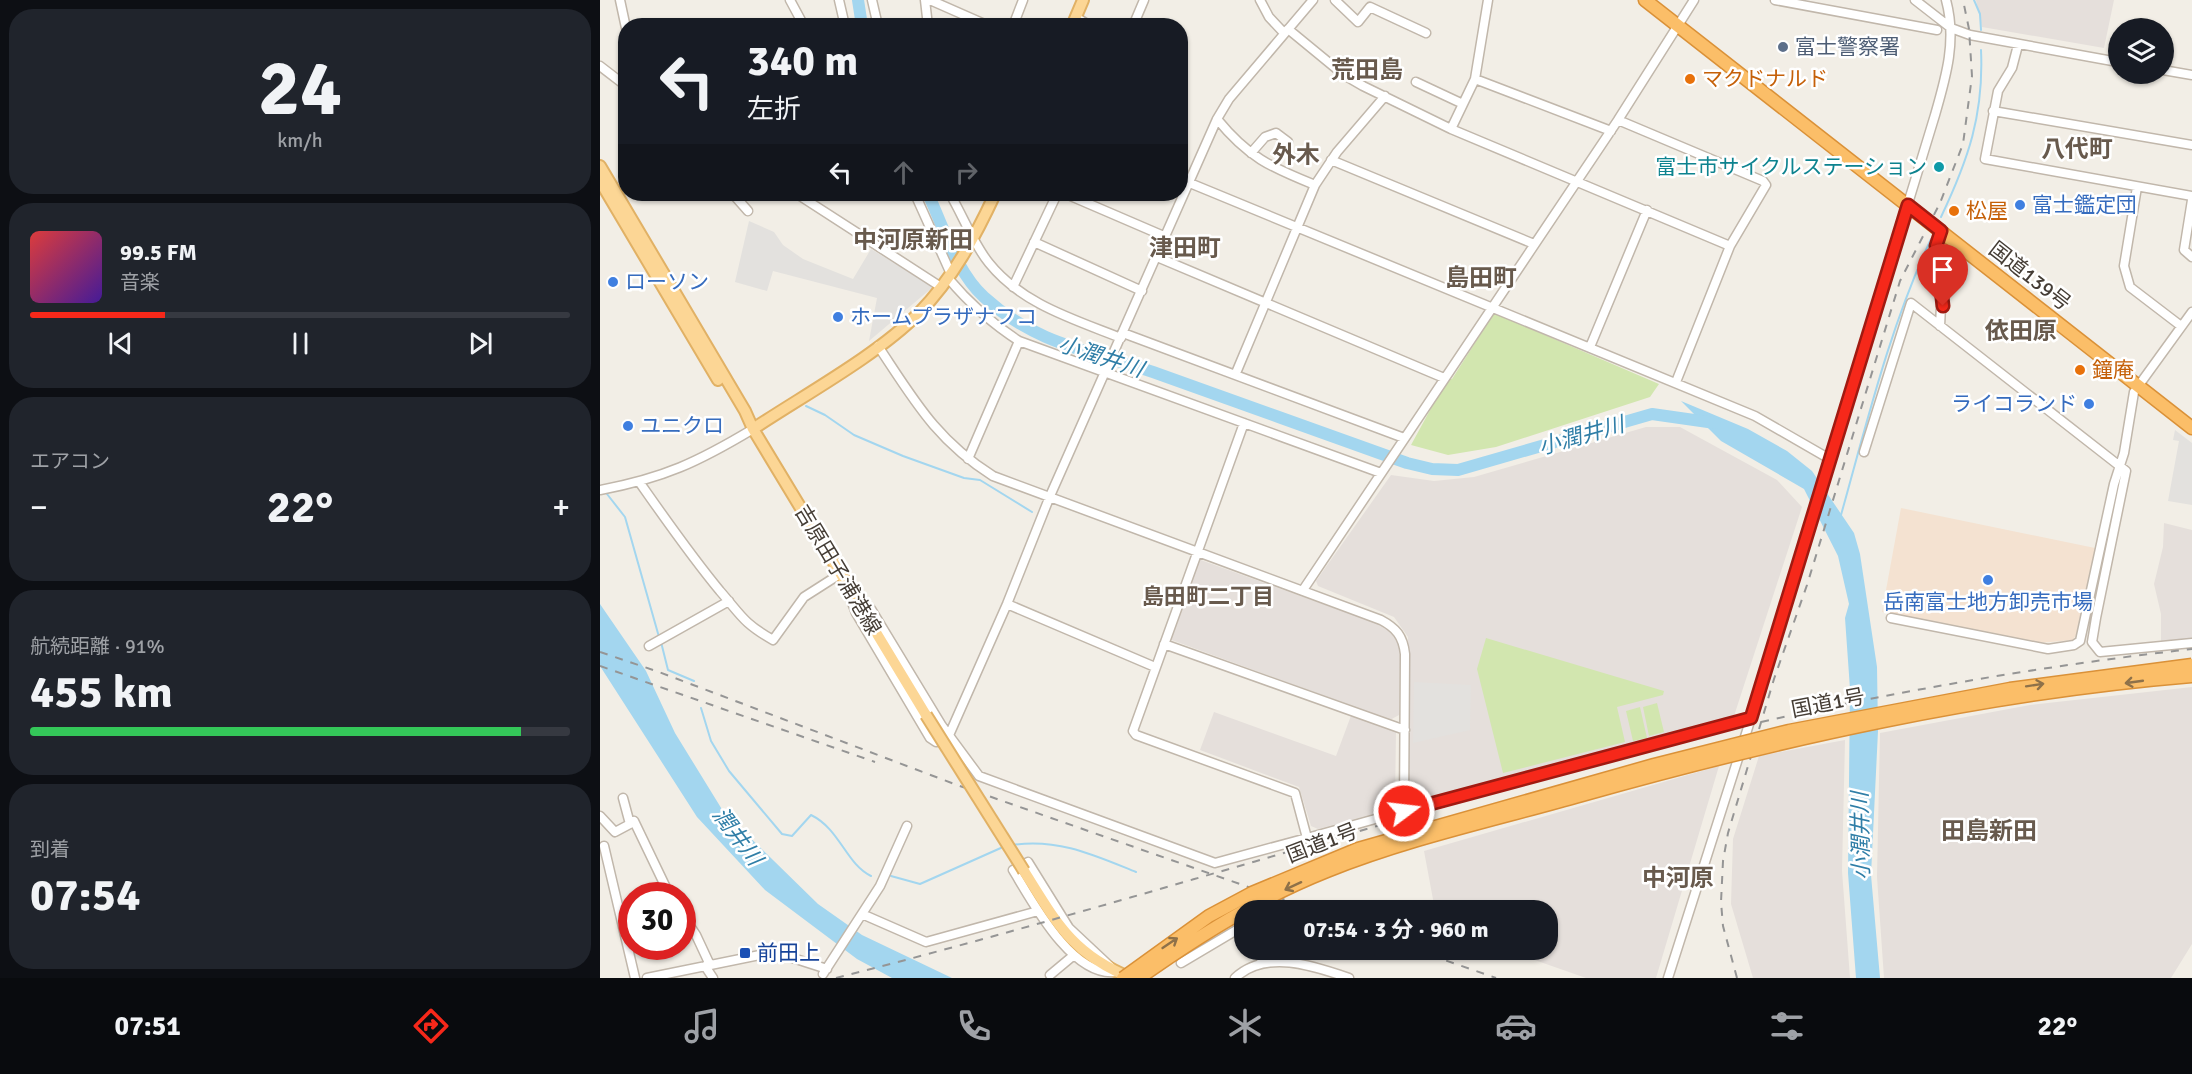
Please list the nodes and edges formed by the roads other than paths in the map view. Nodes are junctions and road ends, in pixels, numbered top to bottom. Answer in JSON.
{"nodes":[{"id":1,"x":620,"y":0,"type":"edge"},
{"id":2,"x":790,"y":0,"type":"edge"},
{"id":3,"x":839,"y":0,"type":"edge"},
{"id":4,"x":872,"y":0,"type":"edge"},
{"id":5,"x":925,"y":0,"type":"edge"},
{"id":6,"x":930,"y":0,"type":"edge"},
{"id":7,"x":1023,"y":0,"type":"edge"},
{"id":8,"x":1083,"y":0,"type":"edge"},
{"id":9,"x":1144,"y":0,"type":"edge"},
{"id":10,"x":1260,"y":0,"type":"edge"},
{"id":11,"x":1313,"y":0,"type":"edge"},
{"id":12,"x":1335,"y":0,"type":"edge"},
{"id":13,"x":1488,"y":0,"type":"edge"},
{"id":14,"x":1645,"y":0,"type":"edge"},
{"id":15,"x":1695,"y":0,"type":"edge"},
{"id":16,"x":1775,"y":0,"type":"edge"},
{"id":17,"x":1915,"y":0,"type":"edge"},
{"id":18,"x":1946,"y":0,"type":"edge"},
{"id":19,"x":624,"y":18,"type":"edge"},
{"id":20,"x":800,"y":18,"type":"edge"},
{"id":21,"x":843,"y":18,"type":"edge"},
{"id":22,"x":876,"y":18,"type":"edge"},
{"id":23,"x":927,"y":18,"type":"edge"},
{"id":24,"x":970,"y":18,"type":"edge"},
{"id":25,"x":1016,"y":18,"type":"edge"},
{"id":26,"x":1075,"y":18,"type":"edge"},
{"id":27,"x":1136,"y":18,"type":"edge"},
{"id":28,"x":1679,"y":27,"type":"junction"},
{"id":29,"x":1951,"y":28,"type":"junction"},
{"id":30,"x":1938,"y":30,"type":"dead end"},
{"id":31,"x":1286,"y":31,"type":"junction"},
{"id":32,"x":1426,"y":33,"type":"dead end"},
{"id":33,"x":2018,"y":45,"type":"junction"},
{"id":34,"x":2108,"y":60,"type":"edge"},
{"id":35,"x":600,"y":66,"type":"edge"},
{"id":36,"x":2174,"y":72,"type":"edge"},
{"id":37,"x":2192,"y":75,"type":"edge"},
{"id":38,"x":1475,"y":79,"type":"junction"},
{"id":39,"x":618,"y":80,"type":"edge"},
{"id":40,"x":1416,"y":82,"type":"dead end"},
{"id":41,"x":1385,"y":96,"type":"junction"},
{"id":42,"x":1463,"y":104,"type":"junction"},
{"id":43,"x":1994,"y":111,"type":"junction"},
{"id":44,"x":1217,"y":119,"type":"junction"},
{"id":45,"x":1618,"y":120,"type":"junction"},
{"id":46,"x":1451,"y":129,"type":"junction"},
{"id":47,"x":1611,"y":131,"type":"junction"},
{"id":48,"x":1288,"y":142,"type":"dead end"},
{"id":49,"x":2192,"y":145,"type":"edge"},
{"id":50,"x":1251,"y":153,"type":"junction"},
{"id":51,"x":1331,"y":160,"type":"junction"},
{"id":52,"x":600,"y":166,"type":"edge"},
{"id":53,"x":600,"y":181,"type":"edge"},
{"id":54,"x":1576,"y":182,"type":"junction"},
{"id":55,"x":1190,"y":183,"type":"junction"},
{"id":56,"x":1315,"y":185,"type":"junction"},
{"id":57,"x":2137,"y":187,"type":"junction"},
{"id":58,"x":1188,"y":188,"type":"edge"},
{"id":59,"x":618,"y":196,"type":"edge"},
{"id":60,"x":2192,"y":198,"type":"edge"},
{"id":61,"x":621,"y":201,"type":"edge"},
{"id":62,"x":739,"y":201,"type":"edge"},
{"id":63,"x":810,"y":201,"type":"edge"},
{"id":64,"x":918,"y":201,"type":"edge"},
{"id":65,"x":954,"y":201,"type":"edge"},
{"id":66,"x":992,"y":201,"type":"edge"},
{"id":67,"x":1054,"y":201,"type":"edge"},
{"id":68,"x":1082,"y":201,"type":"edge"},
{"id":69,"x":1182,"y":201,"type":"edge"},
{"id":70,"x":1908,"y":205,"type":"junction"},
{"id":71,"x":1647,"y":210,"type":"junction"},
{"id":72,"x":748,"y":211,"type":"dead end"},
{"id":73,"x":1297,"y":228,"type":"junction"},
{"id":74,"x":1941,"y":231,"type":"junction"},
{"id":75,"x":1166,"y":237,"type":"junction"},
{"id":76,"x":974,"y":240,"type":"junction"},
{"id":77,"x":1034,"y":242,"type":"junction"},
{"id":78,"x":1534,"y":244,"type":"junction"},
{"id":79,"x":1730,"y":246,"type":"junction"},
{"id":80,"x":1157,"y":257,"type":"junction"},
{"id":81,"x":2192,"y":257,"type":"edge"},
{"id":82,"x":949,"y":278,"type":"junction"},
{"id":83,"x":1013,"y":287,"type":"junction"},
{"id":84,"x":1142,"y":291,"type":"junction"},
{"id":85,"x":1263,"y":303,"type":"junction"},
{"id":86,"x":1491,"y":308,"type":"junction"},
{"id":87,"x":2192,"y":312,"type":"edge"},
{"id":88,"x":1940,"y":326,"type":"junction"},
{"id":89,"x":2181,"y":326,"type":"junction"},
{"id":90,"x":1122,"y":335,"type":"junction"},
{"id":91,"x":1019,"y":341,"type":"junction"},
{"id":92,"x":878,"y":346,"type":"junction"},
{"id":93,"x":1590,"y":347,"type":"junction"},
{"id":94,"x":1105,"y":372,"type":"junction"},
{"id":95,"x":1236,"y":373,"type":"junction"},
{"id":96,"x":1444,"y":378,"type":"junction"},
{"id":97,"x":1676,"y":382,"type":"junction"},
{"id":98,"x":2138,"y":384,"type":"junction"},
{"id":99,"x":1244,"y":423,"type":"junction"},
{"id":100,"x":2192,"y":428,"type":"edge"},
{"id":101,"x":753,"y":429,"type":"junction"},
{"id":102,"x":1403,"y":440,"type":"junction"},
{"id":103,"x":1864,"y":452,"type":"dead end"},
{"id":104,"x":1828,"y":458,"type":"junction"},
{"id":105,"x":968,"y":459,"type":"junction"},
{"id":106,"x":2119,"y":467,"type":"junction"},
{"id":107,"x":1383,"y":471,"type":"junction"},
{"id":108,"x":640,"y":483,"type":"junction"},
{"id":109,"x":600,"y":490,"type":"edge"},
{"id":110,"x":1050,"y":496,"type":"junction"},
{"id":111,"x":1198,"y":552,"type":"junction"},
{"id":112,"x":842,"y":578,"type":"junction"},
{"id":113,"x":1303,"y":590,"type":"junction"},
{"id":114,"x":852,"y":594,"type":"junction"},
{"id":115,"x":729,"y":601,"type":"junction"},
{"id":116,"x":1007,"y":604,"type":"junction"},
{"id":117,"x":1891,"y":618,"type":"dead end"},
{"id":118,"x":2192,"y":643,"type":"edge"},
{"id":119,"x":1164,"y":644,"type":"junction"},
{"id":120,"x":649,"y":646,"type":"dead end"},
{"id":121,"x":2192,"y":664,"type":"edge"},
{"id":122,"x":1155,"y":667,"type":"junction"},
{"id":123,"x":2192,"y":676,"type":"edge"},
{"id":124,"x":1751,"y":718,"type":"junction"},
{"id":125,"x":1405,"y":730,"type":"junction"},
{"id":126,"x":950,"y":733,"type":"junction"},
{"id":127,"x":622,"y":798,"type":"dead end"},
{"id":128,"x":1404,"y":811,"type":"junction"},
{"id":129,"x":600,"y":816,"type":"edge"},
{"id":130,"x":630,"y":824,"type":"junction"},
{"id":131,"x":907,"y":826,"type":"dead end"},
{"id":132,"x":1307,"y":838,"type":"junction"},
{"id":133,"x":604,"y":846,"type":"dead end"},
{"id":134,"x":663,"y":882,"type":"edge"},
{"id":135,"x":1038,"y":911,"type":"junction"},
{"id":136,"x":862,"y":914,"type":"junction"},
{"id":137,"x":1234,"y":932,"type":"edge"},
{"id":138,"x":696,"y":935,"type":"edge"},
{"id":139,"x":1074,"y":956,"type":"junction"},
{"id":140,"x":1261,"y":960,"type":"edge"},
{"id":141,"x":1182,"y":963,"type":"dead end"},
{"id":142,"x":1262,"y":963,"type":"junction"},
{"id":143,"x":707,"y":965,"type":"junction"},
{"id":144,"x":1050,"y":975,"type":"dead end"},
{"id":145,"x":1119,"y":975,"type":"edge"},
{"id":146,"x":1668,"y":976,"type":"edge"},
{"id":147,"x":635,"y":978,"type":"edge"},
{"id":148,"x":647,"y":978,"type":"edge"},
{"id":149,"x":713,"y":978,"type":"edge"},
{"id":150,"x":1131,"y":978,"type":"edge"},
{"id":151,"x":1139,"y":978,"type":"edge"},
{"id":152,"x":1235,"y":978,"type":"edge"},
{"id":153,"x":1349,"y":978,"type":"edge"}],
"edges":[{"from":1,"to":19,"type":"street"},
{"from":2,"to":20,"type":"street"},
{"from":3,"to":21,"type":"street"},
{"from":4,"to":22,"type":"street"},
{"from":5,"to":23,"type":"street"},
{"from":6,"to":24,"type":"street"},
{"from":7,"to":25,"type":"street"},
{"from":8,"to":26,"type":"main road"},
{"from":9,"to":27,"type":"street"},
{"from":10,"to":31,"type":"street"},
{"from":11,"to":31,"type":"street"},
{"from":12,"to":32,"type":"street"},
{"from":13,"to":38,"type":"street"},
{"from":14,"to":28,"type":"highway","name":"国道139号"},
{"from":15,"to":28,"type":"street"},
{"from":16,"to":30,"type":"street"},
{"from":17,"to":29,"type":"street"},
{"from":18,"to":29,"type":"street"},
{"from":28,"to":45,"type":"street"},
{"from":28,"to":70,"type":"highway","name":"国道139号"},
{"from":29,"to":33,"type":"street"},
{"from":29,"to":70,"type":"street"},
{"from":31,"to":41,"type":"street"},
{"from":31,"to":44,"type":"street"},
{"from":33,"to":34,"type":"street"},
{"from":33,"to":43,"type":"street"},
{"from":35,"to":39,"type":"street"},
{"from":36,"to":37,"type":"street"},
{"from":38,"to":42,"type":"street"},
{"from":38,"to":47,"type":"street"},
{"from":40,"to":42,"type":"street"},
{"from":41,"to":46,"type":"street"},
{"from":41,"to":51,"type":"street"},
{"from":42,"to":46,"type":"street"},
{"from":43,"to":49,"type":"street"},
{"from":43,"to":57,"type":"street"},
{"from":44,"to":50,"type":"street"},
{"from":44,"to":55,"type":"street"},
{"from":45,"to":47,"type":"street"},
{"from":45,"to":79,"type":"street"},
{"from":46,"to":54,"type":"street"},
{"from":47,"to":54,"type":"street"},
{"from":48,"to":50,"type":"street"},
{"from":50,"to":56,"type":"street"},
{"from":51,"to":56,"type":"street"},
{"from":51,"to":78,"type":"street"},
{"from":52,"to":59,"type":"main road"},
{"from":53,"to":101,"type":"main road"},
{"from":54,"to":71,"type":"street"},
{"from":54,"to":78,"type":"street"},
{"from":55,"to":58,"type":"street"},
{"from":55,"to":73,"type":"street"},
{"from":56,"to":73,"type":"street"},
{"from":57,"to":60,"type":"street"},
{"from":57,"to":89,"type":"street"},
{"from":60,"to":81,"type":"street"},
{"from":61,"to":101,"type":"main road"},
{"from":62,"to":72,"type":"street"},
{"from":63,"to":82,"type":"street"},
{"from":64,"to":82,"type":"street"},
{"from":65,"to":76,"type":"street"},
{"from":66,"to":76,"type":"main road"},
{"from":67,"to":77,"type":"street"},
{"from":68,"to":75,"type":"street"},
{"from":69,"to":75,"type":"street"},
{"from":70,"to":74,"type":"highway","name":"国道139号"},
{"from":70,"to":104,"type":"street"},
{"from":71,"to":79,"type":"street"},
{"from":71,"to":93,"type":"street"},
{"from":73,"to":85,"type":"street"},
{"from":73,"to":86,"type":"street"},
{"from":74,"to":88,"type":"street"},
{"from":74,"to":98,"type":"highway","name":"国道139号"},
{"from":75,"to":80,"type":"street"},
{"from":76,"to":82,"type":"main road"},
{"from":76,"to":83,"type":"street"},
{"from":77,"to":83,"type":"street"},
{"from":77,"to":84,"type":"street"},
{"from":78,"to":86,"type":"street"},
{"from":79,"to":97,"type":"street"},
{"from":80,"to":84,"type":"street"},
{"from":80,"to":85,"type":"street"},
{"from":82,"to":91,"type":"street"},
{"from":82,"to":92,"type":"main road"},
{"from":83,"to":90,"type":"street"},
{"from":84,"to":90,"type":"street"},
{"from":85,"to":95,"type":"street"},
{"from":85,"to":96,"type":"street"},
{"from":86,"to":93,"type":"street"},
{"from":86,"to":96,"type":"street"},
{"from":87,"to":89,"type":"street"},
{"from":88,"to":103,"type":"street"},
{"from":88,"to":106,"type":"street"},
{"from":89,"to":98,"type":"street"},
{"from":90,"to":94,"type":"street"},
{"from":90,"to":95,"type":"street"},
{"from":91,"to":94,"type":"street"},
{"from":91,"to":105,"type":"street"},
{"from":92,"to":101,"type":"main road"},
{"from":92,"to":105,"type":"street"},
{"from":93,"to":97,"type":"street"},
{"from":94,"to":99,"type":"street"},
{"from":94,"to":110,"type":"street"},
{"from":95,"to":102,"type":"street"},
{"from":96,"to":102,"type":"street"},
{"from":97,"to":104,"type":"street"},
{"from":98,"to":100,"type":"highway","name":"国道139号"},
{"from":98,"to":106,"type":"street"},
{"from":99,"to":107,"type":"street"},
{"from":99,"to":111,"type":"street"},
{"from":101,"to":108,"type":"street"},
{"from":101,"to":112,"type":"main road","name":"吉原田子浦港線"},
{"from":102,"to":107,"type":"street"},
{"from":104,"to":124,"type":"street"},
{"from":105,"to":110,"type":"street"},
{"from":106,"to":117,"type":"street"},
{"from":106,"to":118,"type":"street"},
{"from":107,"to":113,"type":"street"},
{"from":108,"to":109,"type":"street"},
{"from":108,"to":115,"type":"street"},
{"from":110,"to":111,"type":"street"},
{"from":110,"to":116,"type":"street"},
{"from":111,"to":113,"type":"street"},
{"from":111,"to":119,"type":"street"},
{"from":112,"to":114,"type":"main road","name":"吉原田子浦港線"},
{"from":112,"to":115,"type":"street"},
{"from":112,"to":126,"type":"street"},
{"from":113,"to":125,"type":"street"},
{"from":114,"to":126,"type":"street"},
{"from":114,"to":145,"type":"main road","name":"吉原田子浦港線","bridge":true},
{"from":115,"to":120,"type":"street"},
{"from":116,"to":122,"type":"street"},
{"from":116,"to":126,"type":"street"},
{"from":119,"to":122,"type":"street"},
{"from":119,"to":125,"type":"street"},
{"from":145,"to":121,"type":"highway","name":"国道1号","one_way":true,"bridge":true},
{"from":122,"to":132,"type":"street"},
{"from":123,"to":151,"type":"highway","name":"国道1号","one_way":true,"bridge":true},
{"from":124,"to":128,"type":"street"},
{"from":124,"to":146,"type":"street"},
{"from":125,"to":128,"type":"street"},
{"from":126,"to":132,"type":"street"},
{"from":127,"to":130,"type":"street"},
{"from":128,"to":132,"type":"street"},
{"from":129,"to":130,"type":"street"},
{"from":130,"to":134,"type":"street"},
{"from":131,"to":136,"type":"street"},
{"from":133,"to":147,"type":"street"},
{"from":135,"to":136,"type":"street"},
{"from":135,"to":139,"type":"street"},
{"from":135,"to":145,"type":"street"},
{"from":136,"to":143,"type":"street"},
{"from":137,"to":141,"type":"street"},
{"from":138,"to":143,"type":"street"},
{"from":139,"to":144,"type":"street"},
{"from":139,"to":145,"type":"street"},
{"from":140,"to":142,"type":"street"},
{"from":142,"to":152,"type":"street"},
{"from":142,"to":153,"type":"street"},
{"from":143,"to":148,"type":"street"},
{"from":143,"to":149,"type":"street"},
{"from":145,"to":150,"type":"main road","name":"吉原田子浦港線"}]}
